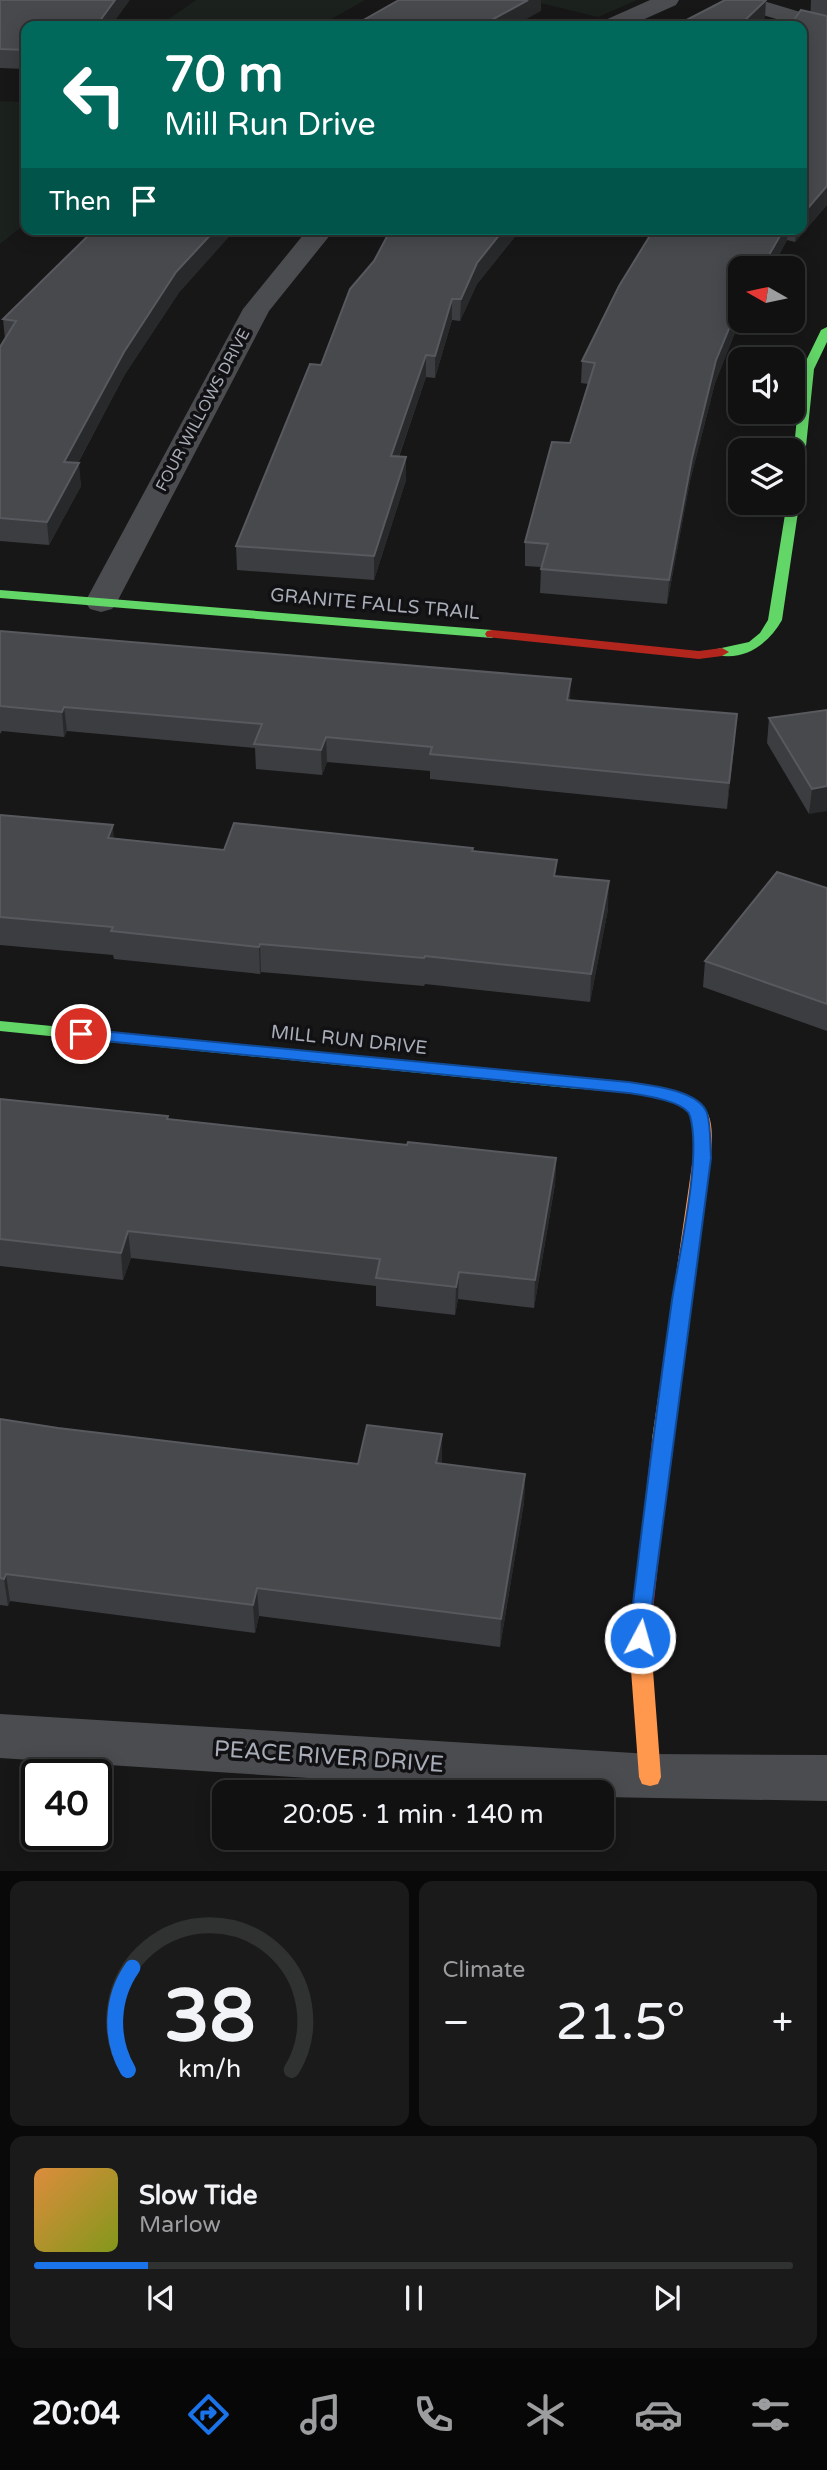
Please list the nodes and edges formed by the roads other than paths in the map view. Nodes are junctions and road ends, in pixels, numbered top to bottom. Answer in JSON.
{"nodes":[{"id":1,"x":668,"y":0,"type":"edge"},
{"id":2,"x":737,"y":0,"type":"edge"},
{"id":3,"x":622,"y":21,"type":"edge"},
{"id":4,"x":827,"y":27,"type":"edge"},
{"id":5,"x":317,"y":235,"type":"edge"},
{"id":6,"x":827,"y":330,"type":"edge"},
{"id":7,"x":0,"y":594,"type":"edge"},
{"id":8,"x":101,"y":602,"type":"junction"},
{"id":9,"x":0,"y":1026,"type":"edge"},
{"id":10,"x":2,"y":1742,"type":"edge"},
{"id":11,"x":650,"y":1777,"type":"junction"},
{"id":12,"x":827,"y":1778,"type":"edge"}],
"edges":[{"from":1,"to":3,"type":"street"},
{"from":2,"to":4,"type":"street"},
{"from":5,"to":8,"type":"street","name":"FOUR WILLOWS DRIVE"},
{"from":6,"to":8,"type":"street","name":"GRANITE FALLS TRAIL"},
{"from":7,"to":8,"type":"street","name":"GRANITE FALLS TRAIL"},
{"from":9,"to":11,"type":"street","name":"MILL RUN DRIVE"},
{"from":10,"to":11,"type":"street","name":"PEACE RIVER DRIVE"},
{"from":11,"to":12,"type":"street","name":"PEACE RIVER DRIVE"}]}
